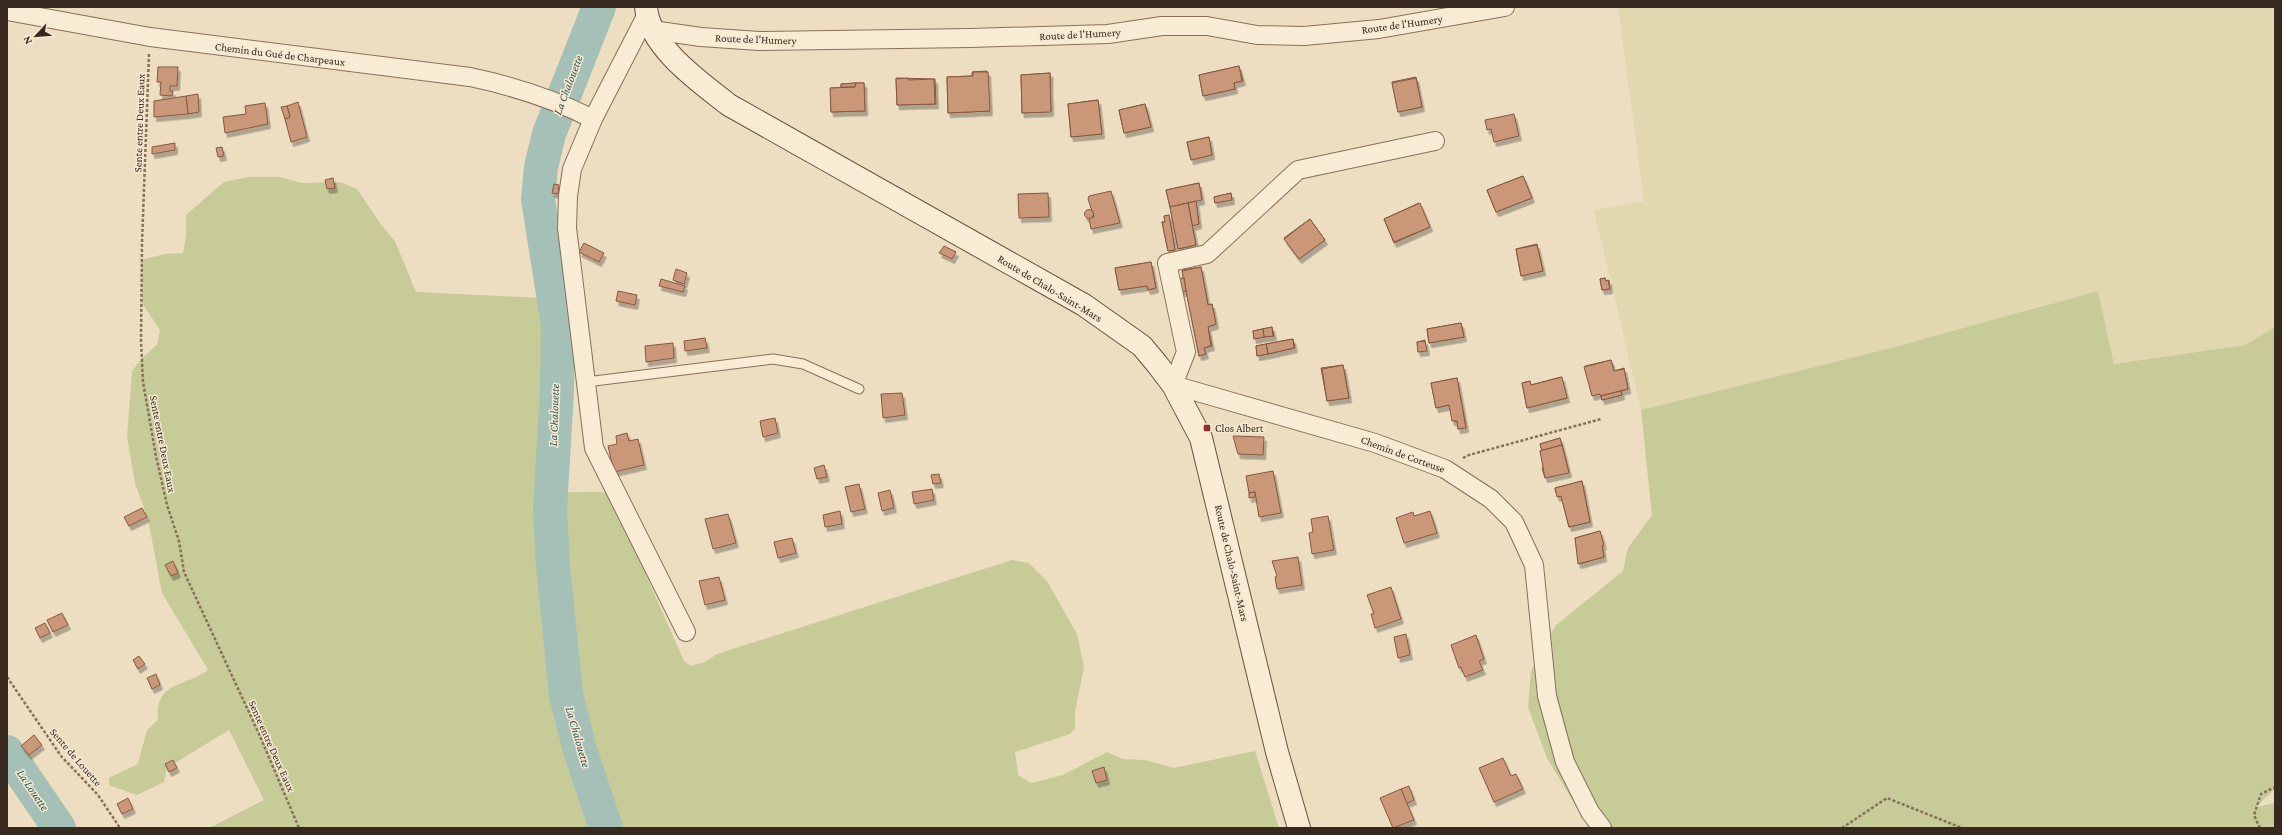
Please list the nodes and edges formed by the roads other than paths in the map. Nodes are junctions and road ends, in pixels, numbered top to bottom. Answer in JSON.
{"nodes":[{"id":1,"x":1505,"y":7,"type":"edge"},
{"id":2,"x":7,"y":11,"type":"edge"},
{"id":3,"x":648,"y":17,"type":"edge"},
{"id":4,"x":593,"y":119,"type":"junction"},
{"id":5,"x":1435,"y":141,"type":"dead end"},
{"id":6,"x":586,"y":382,"type":"junction"},
{"id":7,"x":1173,"y":385,"type":"junction"},
{"id":8,"x":859,"y":389,"type":"dead end"},
{"id":9,"x":686,"y":632,"type":"dead end"},
{"id":10,"x":1299,"y":828,"type":"edge"},
{"id":11,"x":1602,"y":828,"type":"edge"}],
"edges":[{"from":1,"to":3,"type":"street","name":"Route de l'Humery"},
{"from":2,"to":4,"type":"street","name":"Chemin du Gué de Charpeaux"},
{"from":3,"to":4,"type":"street"},
{"from":3,"to":7,"type":"main road","name":"Route de Chalo-Saint-Mars"},
{"from":4,"to":6,"type":"street"},
{"from":5,"to":7,"type":"street"},
{"from":6,"to":8,"type":"lane"},
{"from":6,"to":9,"type":"street"},
{"from":7,"to":10,"type":"main road","name":"Route de Chalo-Saint-Mars"},
{"from":7,"to":11,"type":"street","name":"Chemin de Corteuse"}]}
